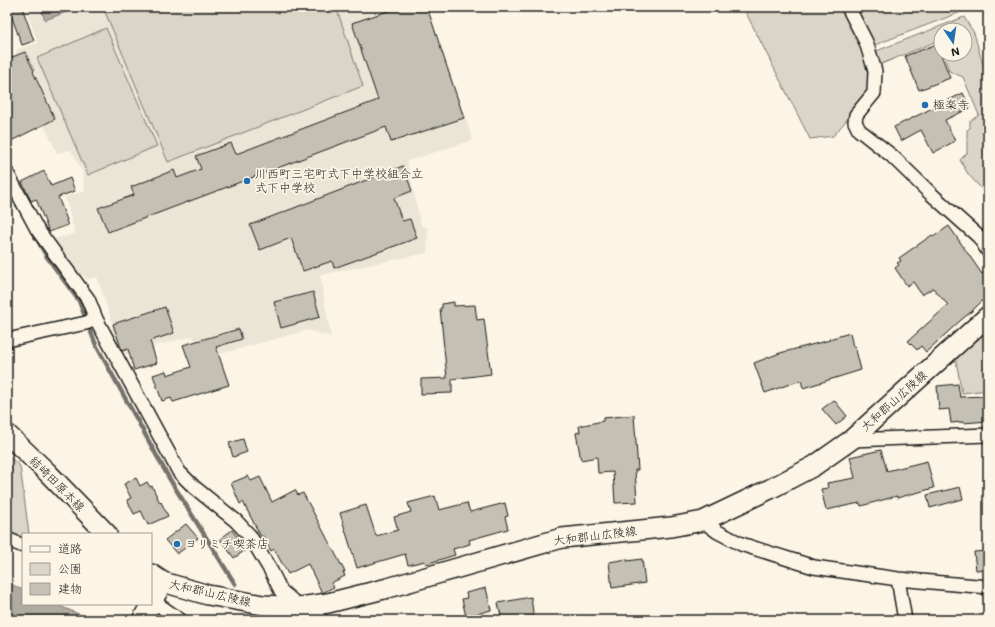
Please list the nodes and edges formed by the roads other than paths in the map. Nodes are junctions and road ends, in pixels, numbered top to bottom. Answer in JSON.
{"nodes":[{"id":1,"x":848,"y":7,"type":"edge"},
{"id":2,"x":7,"y":173,"type":"edge"},
{"id":3,"x":988,"y":251,"type":"edge"},
{"id":4,"x":988,"y":316,"type":"edge"},
{"id":5,"x":96,"y":319,"type":"junction"},
{"id":6,"x":7,"y":340,"type":"edge"},
{"id":7,"x":7,"y":434,"type":"edge"},
{"id":8,"x":988,"y":435,"type":"edge"},
{"id":9,"x":851,"y":440,"type":"junction"},
{"id":10,"x":703,"y":521,"type":"junction"},
{"id":11,"x":106,"y":533,"type":"edge"},
{"id":12,"x":7,"y":539,"type":"edge"},
{"id":13,"x":22,"y":546,"type":"edge"},
{"id":14,"x":157,"y":578,"type":"edge"},
{"id":15,"x":898,"y":579,"type":"junction"},
{"id":16,"x":988,"y":587,"type":"edge"},
{"id":17,"x":152,"y":595,"type":"edge"},
{"id":18,"x":300,"y":607,"type":"junction"},
{"id":19,"x":148,"y":609,"type":"edge"},
{"id":20,"x":180,"y":620,"type":"edge"},
{"id":21,"x":321,"y":620,"type":"edge"},
{"id":22,"x":905,"y":620,"type":"edge"}],
"edges":[{"from":1,"to":3,"type":"street"},
{"from":2,"to":5,"type":"street"},
{"from":4,"to":9,"type":"main road","name":"大和郡山広陵線"},
{"from":5,"to":6,"type":"street"},
{"from":5,"to":18,"type":"street"},
{"from":7,"to":11,"type":"main road","name":"結崎田原本線"},
{"from":8,"to":9,"type":"street"},
{"from":9,"to":10,"type":"main road","name":"大和郡山広陵線"},
{"from":10,"to":15,"type":"street"},
{"from":10,"to":18,"type":"main road","name":"大和郡山広陵線"},
{"from":12,"to":13,"type":"street"},
{"from":14,"to":17,"type":"main road","name":"大和郡山広陵線"},
{"from":14,"to":18,"type":"main road","name":"大和郡山広陵線"},
{"from":15,"to":16,"type":"street"},
{"from":15,"to":22,"type":"street"},
{"from":18,"to":21,"type":"street"},
{"from":19,"to":20,"type":"street"}]}
